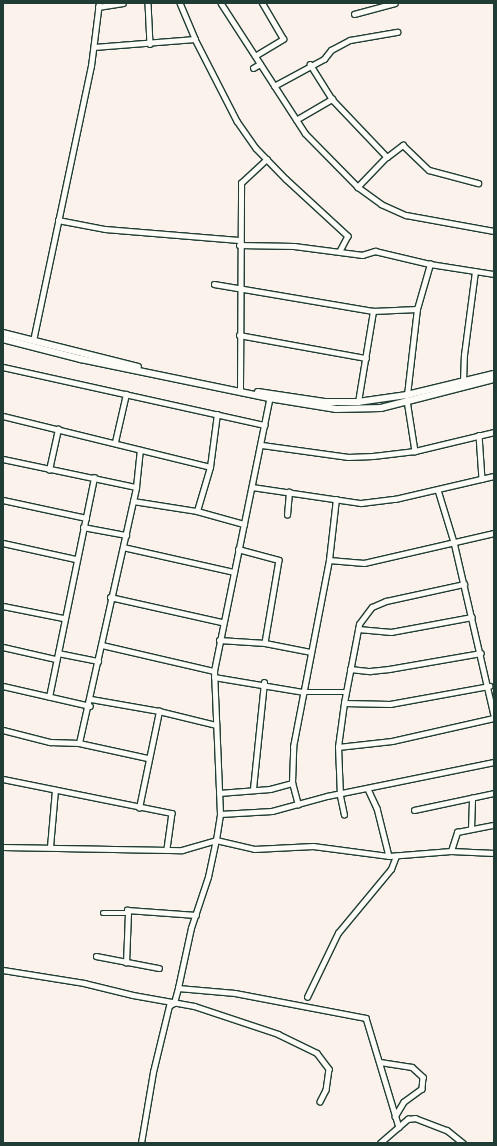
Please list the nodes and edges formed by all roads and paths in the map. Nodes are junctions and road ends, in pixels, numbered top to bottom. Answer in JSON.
{"nodes":[{"id":1,"x":123,"y":3,"type":"edge"},
{"id":2,"x":148,"y":3,"type":"edge"},
{"id":3,"x":180,"y":3,"type":"edge"},
{"id":4,"x":221,"y":3,"type":"edge"},
{"id":5,"x":262,"y":3,"type":"edge"},
{"id":6,"x":395,"y":3,"type":"edge"},
{"id":7,"x":99,"y":5,"type":"edge"},
{"id":8,"x":354,"y":14,"type":"dead end"},
{"id":9,"x":397,"y":32,"type":"dead end"},
{"id":10,"x":195,"y":39,"type":"junction"},
{"id":11,"x":150,"y":44,"type":"junction"},
{"id":12,"x":94,"y":47,"type":"junction"},
{"id":13,"x":255,"y":56,"type":"junction"},
{"id":14,"x":260,"y":64,"type":"junction"},
{"id":15,"x":310,"y":64,"type":"junction"},
{"id":16,"x":253,"y":68,"type":"dead end"},
{"id":17,"x":274,"y":86,"type":"junction"},
{"id":18,"x":332,"y":99,"type":"junction"},
{"id":19,"x":296,"y":120,"type":"junction"},
{"id":20,"x":387,"y":157,"type":"junction"},
{"id":21,"x":268,"y":159,"type":"junction"},
{"id":22,"x":478,"y":183,"type":"dead end"},
{"id":23,"x":358,"y":187,"type":"junction"},
{"id":24,"x":58,"y":220,"type":"junction"},
{"id":25,"x":494,"y":231,"type":"edge"},
{"id":26,"x":239,"y":242,"type":"junction"},
{"id":27,"x":340,"y":251,"type":"junction"},
{"id":28,"x":430,"y":264,"type":"junction"},
{"id":29,"x":475,"y":272,"type":"junction"},
{"id":30,"x":494,"y":274,"type":"edge"},
{"id":31,"x":214,"y":284,"type":"dead end"},
{"id":32,"x":238,"y":290,"type":"junction"},
{"id":33,"x":417,"y":309,"type":"junction"},
{"id":34,"x":373,"y":310,"type":"junction"},
{"id":35,"x":3,"y":333,"type":"edge"},
{"id":36,"x":239,"y":335,"type":"junction"},
{"id":37,"x":3,"y":339,"type":"edge"},
{"id":38,"x":33,"y":341,"type":"junction"},
{"id":39,"x":366,"y":358,"type":"junction"},
{"id":40,"x":3,"y":367,"type":"edge"},
{"id":41,"x":494,"y":374,"type":"edge"},
{"id":42,"x":494,"y":379,"type":"edge"},
{"id":43,"x":463,"y":382,"type":"junction"},
{"id":44,"x":240,"y":389,"type":"junction"},
{"id":45,"x":126,"y":394,"type":"junction"},
{"id":46,"x":270,"y":396,"type":"junction"},
{"id":47,"x":407,"y":398,"type":"junction"},
{"id":48,"x":358,"y":402,"type":"junction"},
{"id":49,"x":217,"y":414,"type":"junction"},
{"id":50,"x":3,"y":416,"type":"edge"},
{"id":51,"x":265,"y":424,"type":"junction"},
{"id":52,"x":58,"y":429,"type":"junction"},
{"id":53,"x":494,"y":432,"type":"edge"},
{"id":54,"x":479,"y":435,"type":"junction"},
{"id":55,"x":115,"y":442,"type":"junction"},
{"id":56,"x":262,"y":445,"type":"junction"},
{"id":57,"x":140,"y":450,"type":"junction"},
{"id":58,"x":414,"y":451,"type":"junction"},
{"id":59,"x":3,"y":460,"type":"edge"},
{"id":60,"x":210,"y":467,"type":"junction"},
{"id":61,"x":49,"y":470,"type":"junction"},
{"id":62,"x":494,"y":476,"type":"edge"},
{"id":63,"x":94,"y":478,"type":"junction"},
{"id":64,"x":482,"y":479,"type":"junction"},
{"id":65,"x":136,"y":487,"type":"junction"},
{"id":66,"x":252,"y":487,"type":"junction"},
{"id":67,"x":438,"y":490,"type":"junction"},
{"id":68,"x":289,"y":492,"type":"junction"},
{"id":69,"x":336,"y":499,"type":"junction"},
{"id":70,"x":3,"y":500,"type":"edge"},
{"id":71,"x":133,"y":501,"type":"junction"},
{"id":72,"x":197,"y":511,"type":"junction"},
{"id":73,"x":287,"y":515,"type":"dead end"},
{"id":74,"x":86,"y":518,"type":"junction"},
{"id":75,"x":244,"y":524,"type":"junction"},
{"id":76,"x":83,"y":527,"type":"junction"},
{"id":77,"x":494,"y":534,"type":"edge"},
{"id":78,"x":126,"y":535,"type":"junction"},
{"id":79,"x":454,"y":542,"type":"junction"},
{"id":80,"x":3,"y":543,"type":"edge"},
{"id":81,"x":122,"y":546,"type":"junction"},
{"id":82,"x":238,"y":549,"type":"junction"},
{"id":83,"x":76,"y":560,"type":"junction"},
{"id":84,"x":330,"y":560,"type":"junction"},
{"id":85,"x":234,"y":572,"type":"junction"},
{"id":86,"x":464,"y":584,"type":"junction"},
{"id":87,"x":110,"y":597,"type":"junction"},
{"id":88,"x":3,"y":606,"type":"edge"},
{"id":89,"x":472,"y":617,"type":"junction"},
{"id":90,"x":63,"y":618,"type":"junction"},
{"id":91,"x":222,"y":622,"type":"junction"},
{"id":92,"x":358,"y":629,"type":"junction"},
{"id":93,"x":219,"y":640,"type":"junction"},
{"id":94,"x":265,"y":644,"type":"junction"},
{"id":95,"x":102,"y":645,"type":"junction"},
{"id":96,"x":3,"y":647,"type":"edge"},
{"id":97,"x":311,"y":652,"type":"junction"},
{"id":98,"x":58,"y":653,"type":"junction"},
{"id":99,"x":481,"y":653,"type":"junction"},
{"id":100,"x":56,"y":660,"type":"junction"},
{"id":101,"x":98,"y":661,"type":"junction"},
{"id":102,"x":350,"y":669,"type":"junction"},
{"id":103,"x":214,"y":671,"type":"junction"},
{"id":104,"x":214,"y":677,"type":"junction"},
{"id":105,"x":264,"y":683,"type":"junction"},
{"id":106,"x":3,"y":686,"type":"edge"},
{"id":107,"x":488,"y":686,"type":"junction"},
{"id":108,"x":304,"y":692,"type":"junction"},
{"id":109,"x":346,"y":692,"type":"junction"},
{"id":110,"x":49,"y":697,"type":"junction"},
{"id":111,"x":91,"y":699,"type":"junction"},
{"id":112,"x":344,"y":703,"type":"junction"},
{"id":113,"x":90,"y":706,"type":"junction"},
{"id":114,"x":159,"y":711,"type":"junction"},
{"id":115,"x":494,"y":715,"type":"edge"},
{"id":116,"x":494,"y":718,"type":"edge"},
{"id":117,"x":216,"y":725,"type":"junction"},
{"id":118,"x":3,"y":730,"type":"edge"},
{"id":119,"x":79,"y":743,"type":"junction"},
{"id":120,"x":338,"y":748,"type":"junction"},
{"id":121,"x":148,"y":758,"type":"junction"},
{"id":122,"x":494,"y":762,"type":"edge"},
{"id":123,"x":3,"y":779,"type":"edge"},
{"id":124,"x":292,"y":782,"type":"junction"},
{"id":125,"x":254,"y":789,"type":"junction"},
{"id":126,"x":55,"y":790,"type":"junction"},
{"id":127,"x":368,"y":790,"type":"junction"},
{"id":128,"x":219,"y":793,"type":"junction"},
{"id":129,"x":494,"y":793,"type":"edge"},
{"id":130,"x":340,"y":796,"type":"junction"},
{"id":131,"x":472,"y":798,"type":"junction"},
{"id":132,"x":298,"y":805,"type":"junction"},
{"id":133,"x":139,"y":808,"type":"junction"},
{"id":134,"x":414,"y":810,"type":"dead end"},
{"id":135,"x":220,"y":814,"type":"junction"},
{"id":136,"x":344,"y":815,"type":"dead end"},
{"id":137,"x":494,"y":825,"type":"edge"},
{"id":138,"x":472,"y":829,"type":"junction"},
{"id":139,"x":216,"y":840,"type":"junction"},
{"id":140,"x":3,"y":847,"type":"edge"},
{"id":141,"x":50,"y":847,"type":"junction"},
{"id":142,"x":167,"y":850,"type":"junction"},
{"id":143,"x":451,"y":851,"type":"junction"},
{"id":144,"x":494,"y":853,"type":"edge"},
{"id":145,"x":390,"y":856,"type":"junction"},
{"id":146,"x":396,"y":856,"type":"junction"},
{"id":147,"x":103,"y":913,"type":"dead end"},
{"id":148,"x":128,"y":913,"type":"junction"},
{"id":149,"x":196,"y":915,"type":"junction"},
{"id":150,"x":96,"y":956,"type":"dead end"},
{"id":151,"x":126,"y":964,"type":"junction"},
{"id":152,"x":159,"y":968,"type":"dead end"},
{"id":153,"x":3,"y":970,"type":"edge"},
{"id":154,"x":178,"y":988,"type":"junction"},
{"id":155,"x":307,"y":997,"type":"dead end"},
{"id":156,"x":174,"y":1003,"type":"junction"},
{"id":157,"x":380,"y":1062,"type":"junction"},
{"id":158,"x":320,"y":1102,"type":"dead end"},
{"id":159,"x":395,"y":1117,"type":"junction"},
{"id":160,"x":399,"y":1127,"type":"junction"},
{"id":161,"x":141,"y":1143,"type":"edge"},
{"id":162,"x":380,"y":1143,"type":"edge"},
{"id":163,"x":463,"y":1143,"type":"edge"}],
"edges":[{"from":1,"to":7,"type":"street"},
{"from":2,"to":11,"type":"street"},
{"from":3,"to":10,"type":"street"},
{"from":4,"to":13,"type":"street"},
{"from":5,"to":13,"type":"street"},
{"from":6,"to":8,"type":"street"},
{"from":7,"to":12,"type":"street"},
{"from":9,"to":15,"type":"street"},
{"from":10,"to":11,"type":"street"},
{"from":10,"to":21,"type":"street"},
{"from":11,"to":12,"type":"street"},
{"from":12,"to":24,"type":"street"},
{"from":13,"to":14,"type":"street"},
{"from":14,"to":16,"type":"street"},
{"from":14,"to":17,"type":"street"},
{"from":15,"to":17,"type":"street"},
{"from":15,"to":18,"type":"street"},
{"from":17,"to":19,"type":"street"},
{"from":18,"to":19,"type":"street"},
{"from":18,"to":20,"type":"street"},
{"from":19,"to":23,"type":"street"},
{"from":20,"to":22,"type":"street"},
{"from":20,"to":23,"type":"street"},
{"from":21,"to":26,"type":"street"},
{"from":21,"to":27,"type":"street"},
{"from":23,"to":25,"type":"street"},
{"from":24,"to":26,"type":"street"},
{"from":24,"to":38,"type":"street"},
{"from":26,"to":27,"type":"street"},
{"from":26,"to":32,"type":"street"},
{"from":27,"to":28,"type":"street"},
{"from":28,"to":29,"type":"street"},
{"from":28,"to":33,"type":"street"},
{"from":29,"to":30,"type":"street"},
{"from":29,"to":43,"type":"street"},
{"from":31,"to":32,"type":"street"},
{"from":32,"to":34,"type":"street"},
{"from":32,"to":36,"type":"street"},
{"from":33,"to":34,"type":"street"},
{"from":33,"to":47,"type":"street"},
{"from":34,"to":39,"type":"street"},
{"from":35,"to":38,"type":"street"},
{"from":36,"to":39,"type":"street"},
{"from":36,"to":44,"type":"street"},
{"from":37,"to":46,"type":"street"},
{"from":38,"to":44,"type":"street"},
{"from":39,"to":48,"type":"street"},
{"from":40,"to":45,"type":"street"},
{"from":41,"to":43,"type":"street"},
{"from":42,"to":47,"type":"street"},
{"from":43,"to":47,"type":"street"},
{"from":44,"to":46,"type":"street"},
{"from":45,"to":49,"type":"street"},
{"from":45,"to":55,"type":"street"},
{"from":46,"to":47,"type":"street"},
{"from":46,"to":48,"type":"street"},
{"from":46,"to":51,"type":"street"},
{"from":47,"to":48,"type":"street"},
{"from":47,"to":58,"type":"street"},
{"from":49,"to":51,"type":"street"},
{"from":49,"to":60,"type":"street"},
{"from":50,"to":52,"type":"street"},
{"from":51,"to":56,"type":"street"},
{"from":52,"to":55,"type":"street"},
{"from":52,"to":61,"type":"street"},
{"from":53,"to":54,"type":"street"},
{"from":54,"to":58,"type":"street"},
{"from":54,"to":64,"type":"street"},
{"from":55,"to":57,"type":"street"},
{"from":56,"to":58,"type":"street"},
{"from":56,"to":66,"type":"street"},
{"from":57,"to":60,"type":"street"},
{"from":57,"to":65,"type":"street"},
{"from":59,"to":61,"type":"street"},
{"from":60,"to":72,"type":"street"},
{"from":61,"to":63,"type":"street"},
{"from":62,"to":64,"type":"street"},
{"from":63,"to":65,"type":"street"},
{"from":63,"to":74,"type":"street"},
{"from":64,"to":67,"type":"street"},
{"from":65,"to":71,"type":"street"},
{"from":66,"to":68,"type":"street"},
{"from":66,"to":75,"type":"street"},
{"from":67,"to":69,"type":"street"},
{"from":67,"to":79,"type":"street"},
{"from":68,"to":69,"type":"street"},
{"from":68,"to":73,"type":"street"},
{"from":69,"to":84,"type":"street"},
{"from":70,"to":74,"type":"street"},
{"from":71,"to":72,"type":"street"},
{"from":71,"to":78,"type":"street"},
{"from":72,"to":75,"type":"street"},
{"from":74,"to":76,"type":"street"},
{"from":75,"to":82,"type":"street"},
{"from":76,"to":78,"type":"street"},
{"from":76,"to":83,"type":"street"},
{"from":77,"to":79,"type":"street"},
{"from":78,"to":81,"type":"street"},
{"from":79,"to":84,"type":"street"},
{"from":79,"to":86,"type":"street"},
{"from":80,"to":83,"type":"street"},
{"from":81,"to":85,"type":"street"},
{"from":81,"to":87,"type":"street"},
{"from":82,"to":85,"type":"street"},
{"from":82,"to":94,"type":"street"},
{"from":83,"to":90,"type":"street"},
{"from":84,"to":97,"type":"street"},
{"from":85,"to":91,"type":"street"},
{"from":86,"to":89,"type":"street"},
{"from":86,"to":92,"type":"street"},
{"from":87,"to":91,"type":"street"},
{"from":87,"to":95,"type":"street"},
{"from":88,"to":90,"type":"street"},
{"from":89,"to":92,"type":"street"},
{"from":89,"to":99,"type":"street"},
{"from":90,"to":98,"type":"street"},
{"from":91,"to":93,"type":"street"},
{"from":92,"to":102,"type":"street"},
{"from":93,"to":94,"type":"street"},
{"from":93,"to":103,"type":"street"},
{"from":94,"to":97,"type":"street"},
{"from":95,"to":101,"type":"street"},
{"from":95,"to":103,"type":"street"},
{"from":96,"to":100,"type":"street"},
{"from":97,"to":108,"type":"street"},
{"from":98,"to":100,"type":"street"},
{"from":98,"to":101,"type":"street"},
{"from":99,"to":102,"type":"street"},
{"from":99,"to":107,"type":"street"},
{"from":100,"to":110,"type":"street"},
{"from":101,"to":111,"type":"street"},
{"from":102,"to":109,"type":"street"},
{"from":103,"to":104,"type":"street"},
{"from":104,"to":105,"type":"street"},
{"from":104,"to":117,"type":"street"},
{"from":105,"to":108,"type":"street"},
{"from":105,"to":125,"type":"street"},
{"from":106,"to":110,"type":"street"},
{"from":107,"to":112,"type":"street"},
{"from":107,"to":115,"type":"street"},
{"from":108,"to":109,"type":"street"},
{"from":108,"to":124,"type":"street"},
{"from":109,"to":112,"type":"street"},
{"from":110,"to":113,"type":"street"},
{"from":111,"to":113,"type":"street"},
{"from":111,"to":114,"type":"street"},
{"from":112,"to":120,"type":"street"},
{"from":113,"to":119,"type":"street"},
{"from":114,"to":117,"type":"street"},
{"from":114,"to":121,"type":"street"},
{"from":116,"to":120,"type":"street"},
{"from":117,"to":128,"type":"street"},
{"from":118,"to":119,"type":"street"},
{"from":119,"to":121,"type":"street"},
{"from":120,"to":130,"type":"street"},
{"from":121,"to":133,"type":"street"},
{"from":122,"to":127,"type":"street"},
{"from":123,"to":126,"type":"street"},
{"from":124,"to":125,"type":"street"},
{"from":124,"to":132,"type":"street"},
{"from":125,"to":128,"type":"street"},
{"from":126,"to":133,"type":"street"},
{"from":126,"to":141,"type":"street"},
{"from":127,"to":130,"type":"street"},
{"from":127,"to":145,"type":"street"},
{"from":128,"to":135,"type":"street"},
{"from":129,"to":131,"type":"street"},
{"from":130,"to":132,"type":"street"},
{"from":130,"to":136,"type":"street"},
{"from":131,"to":134,"type":"street"},
{"from":131,"to":138,"type":"street"},
{"from":132,"to":135,"type":"street"},
{"from":133,"to":142,"type":"street"},
{"from":135,"to":139,"type":"street"},
{"from":137,"to":138,"type":"street"},
{"from":138,"to":143,"type":"street"},
{"from":139,"to":142,"type":"street"},
{"from":139,"to":145,"type":"street"},
{"from":139,"to":149,"type":"street"},
{"from":140,"to":141,"type":"street"},
{"from":141,"to":142,"type":"street"},
{"from":143,"to":144,"type":"street"},
{"from":143,"to":146,"type":"street"},
{"from":145,"to":146,"type":"street"},
{"from":146,"to":155,"type":"street"},
{"from":147,"to":148,"type":"street"},
{"from":148,"to":149,"type":"street"},
{"from":148,"to":151,"type":"street"},
{"from":149,"to":154,"type":"street"},
{"from":150,"to":151,"type":"street"},
{"from":151,"to":152,"type":"street"},
{"from":153,"to":156,"type":"street"},
{"from":154,"to":156,"type":"street"},
{"from":154,"to":157,"type":"street"},
{"from":156,"to":158,"type":"street"},
{"from":156,"to":161,"type":"street"},
{"from":157,"to":159,"type":"street"},
{"from":157,"to":159,"type":"street"},
{"from":159,"to":160,"type":"street"},
{"from":160,"to":162,"type":"street"},
{"from":160,"to":163,"type":"street"}]}
